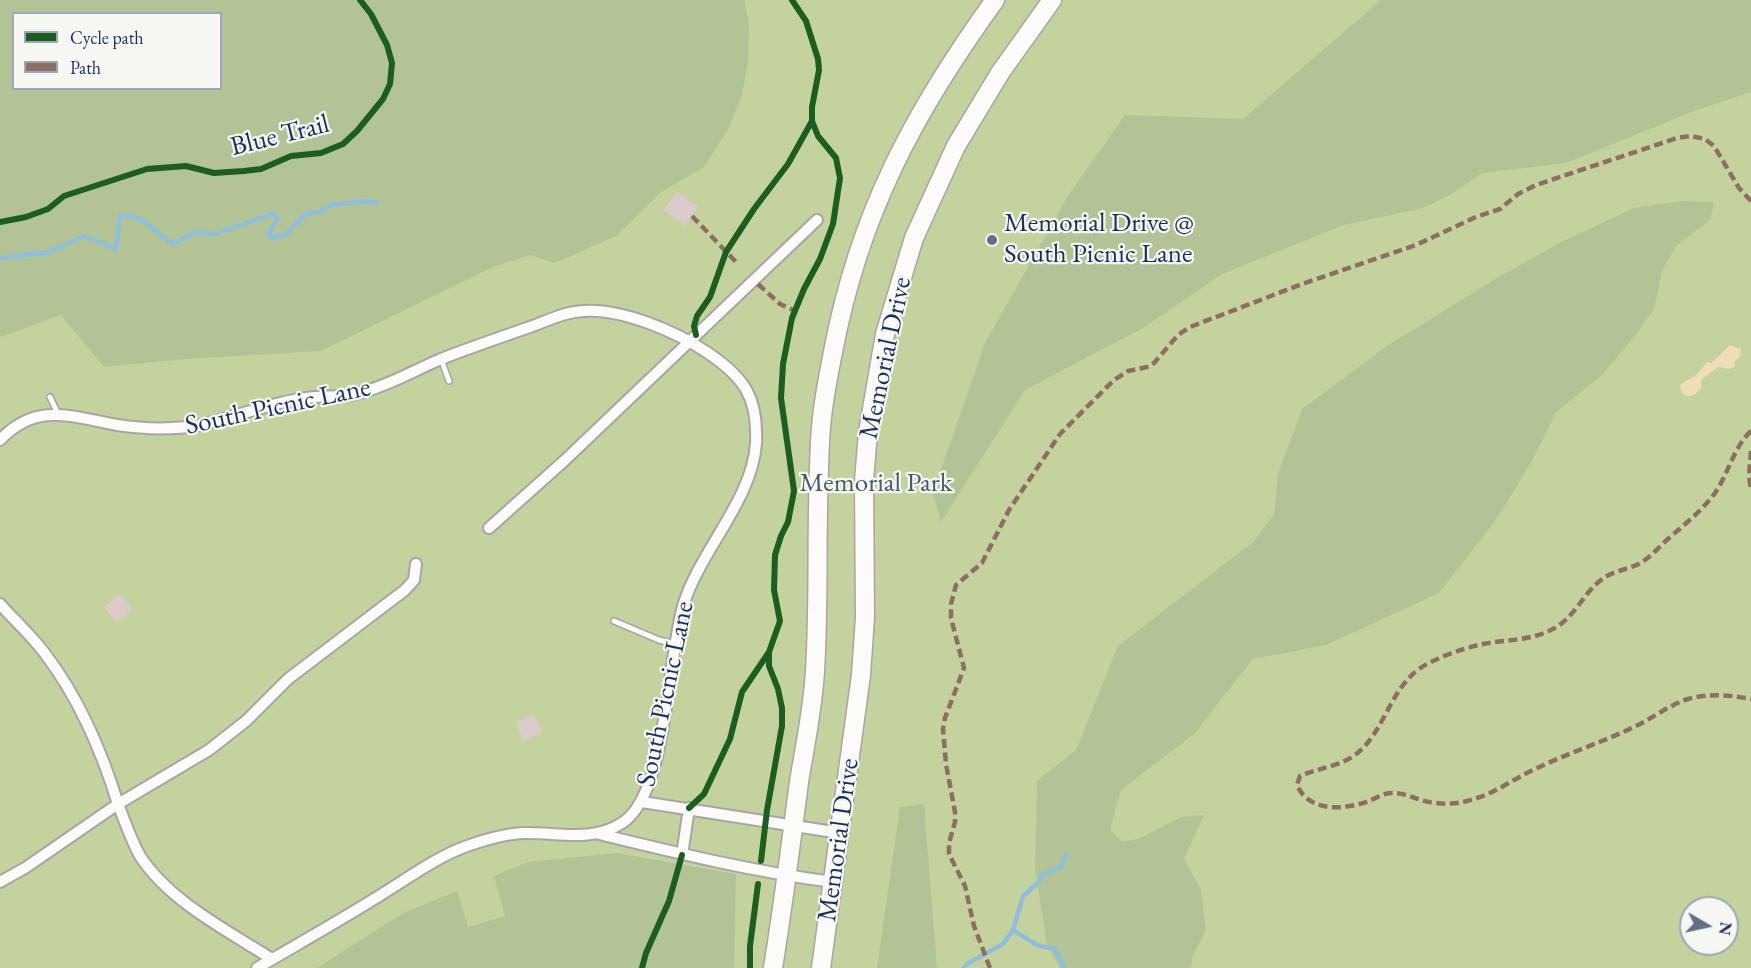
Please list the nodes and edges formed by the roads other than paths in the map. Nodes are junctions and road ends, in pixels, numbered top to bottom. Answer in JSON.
{"nodes":[{"id":1,"x":995,"y":0,"type":"edge"},
{"id":2,"x":1052,"y":0,"type":"edge"},
{"id":3,"x":817,"y":220,"type":"dead end"},
{"id":4,"x":691,"y":341,"type":"junction"},
{"id":5,"x":441,"y":359,"type":"junction"},
{"id":6,"x":449,"y":381,"type":"dead end"},
{"id":7,"x":50,"y":397,"type":"dead end"},
{"id":8,"x":58,"y":414,"type":"junction"},
{"id":9,"x":0,"y":440,"type":"edge"},
{"id":10,"x":489,"y":528,"type":"dead end"},
{"id":11,"x":416,"y":564,"type":"dead end"},
{"id":12,"x":0,"y":604,"type":"edge"},
{"id":13,"x":614,"y":621,"type":"dead end"},
{"id":14,"x":675,"y":644,"type":"junction"},
{"id":15,"x":642,"y":802,"type":"junction"},
{"id":16,"x":118,"y":804,"type":"junction"},
{"id":17,"x":690,"y":808,"type":"junction"},
{"id":18,"x":793,"y":825,"type":"junction"},
{"id":19,"x":840,"y":833,"type":"junction"},
{"id":20,"x":599,"y":834,"type":"junction"},
{"id":21,"x":682,"y":855,"type":"junction"},
{"id":22,"x":786,"y":876,"type":"junction"},
{"id":23,"x":0,"y":882,"type":"edge"},
{"id":24,"x":833,"y":882,"type":"junction"},
{"id":25,"x":272,"y":959,"type":"junction"},
{"id":26,"x":256,"y":968,"type":"edge"},
{"id":27,"x":773,"y":968,"type":"edge"},
{"id":28,"x":821,"y":968,"type":"edge"}],
"edges":[{"from":1,"to":18,"type":"main road","name":"Memorial Drive"},
{"from":2,"to":19,"type":"main road","name":"Memorial Drive"},
{"from":3,"to":4,"type":"street"},
{"from":4,"to":5,"type":"street","name":"South Picnic Lane"},
{"from":4,"to":10,"type":"street"},
{"from":4,"to":14,"type":"street","name":"South Picnic Lane"},
{"from":5,"to":6,"type":"lane"},
{"from":5,"to":8,"type":"street","name":"South Picnic Lane"},
{"from":7,"to":8,"type":"lane"},
{"from":8,"to":9,"type":"street","name":"South Picnic Lane"},
{"from":11,"to":16,"type":"street"},
{"from":12,"to":16,"type":"street"},
{"from":13,"to":14,"type":"lane"},
{"from":14,"to":15,"type":"street","name":"South Picnic Lane"},
{"from":15,"to":17,"type":"street","name":"South Picnic Lane"},
{"from":15,"to":20,"type":"street","name":"South Picnic Lane"},
{"from":16,"to":23,"type":"street"},
{"from":16,"to":25,"type":"street"},
{"from":17,"to":18,"type":"street","name":"South Picnic Lane"},
{"from":17,"to":21,"type":"street"},
{"from":18,"to":19,"type":"street","name":"South Picnic Lane"},
{"from":18,"to":22,"type":"main road","name":"Memorial Drive"},
{"from":19,"to":24,"type":"main road","name":"Memorial Drive"},
{"from":20,"to":21,"type":"street","name":"South Picnic Lane"},
{"from":20,"to":25,"type":"street","name":"South Picnic Lane"},
{"from":21,"to":22,"type":"street","name":"South Picnic Lane"},
{"from":22,"to":24,"type":"street","name":"South Picnic Lane"},
{"from":22,"to":27,"type":"main road","name":"Memorial Drive"},
{"from":24,"to":28,"type":"main road","name":"Memorial Drive"},
{"from":25,"to":26,"type":"street","name":"South Picnic Lane"}]}
